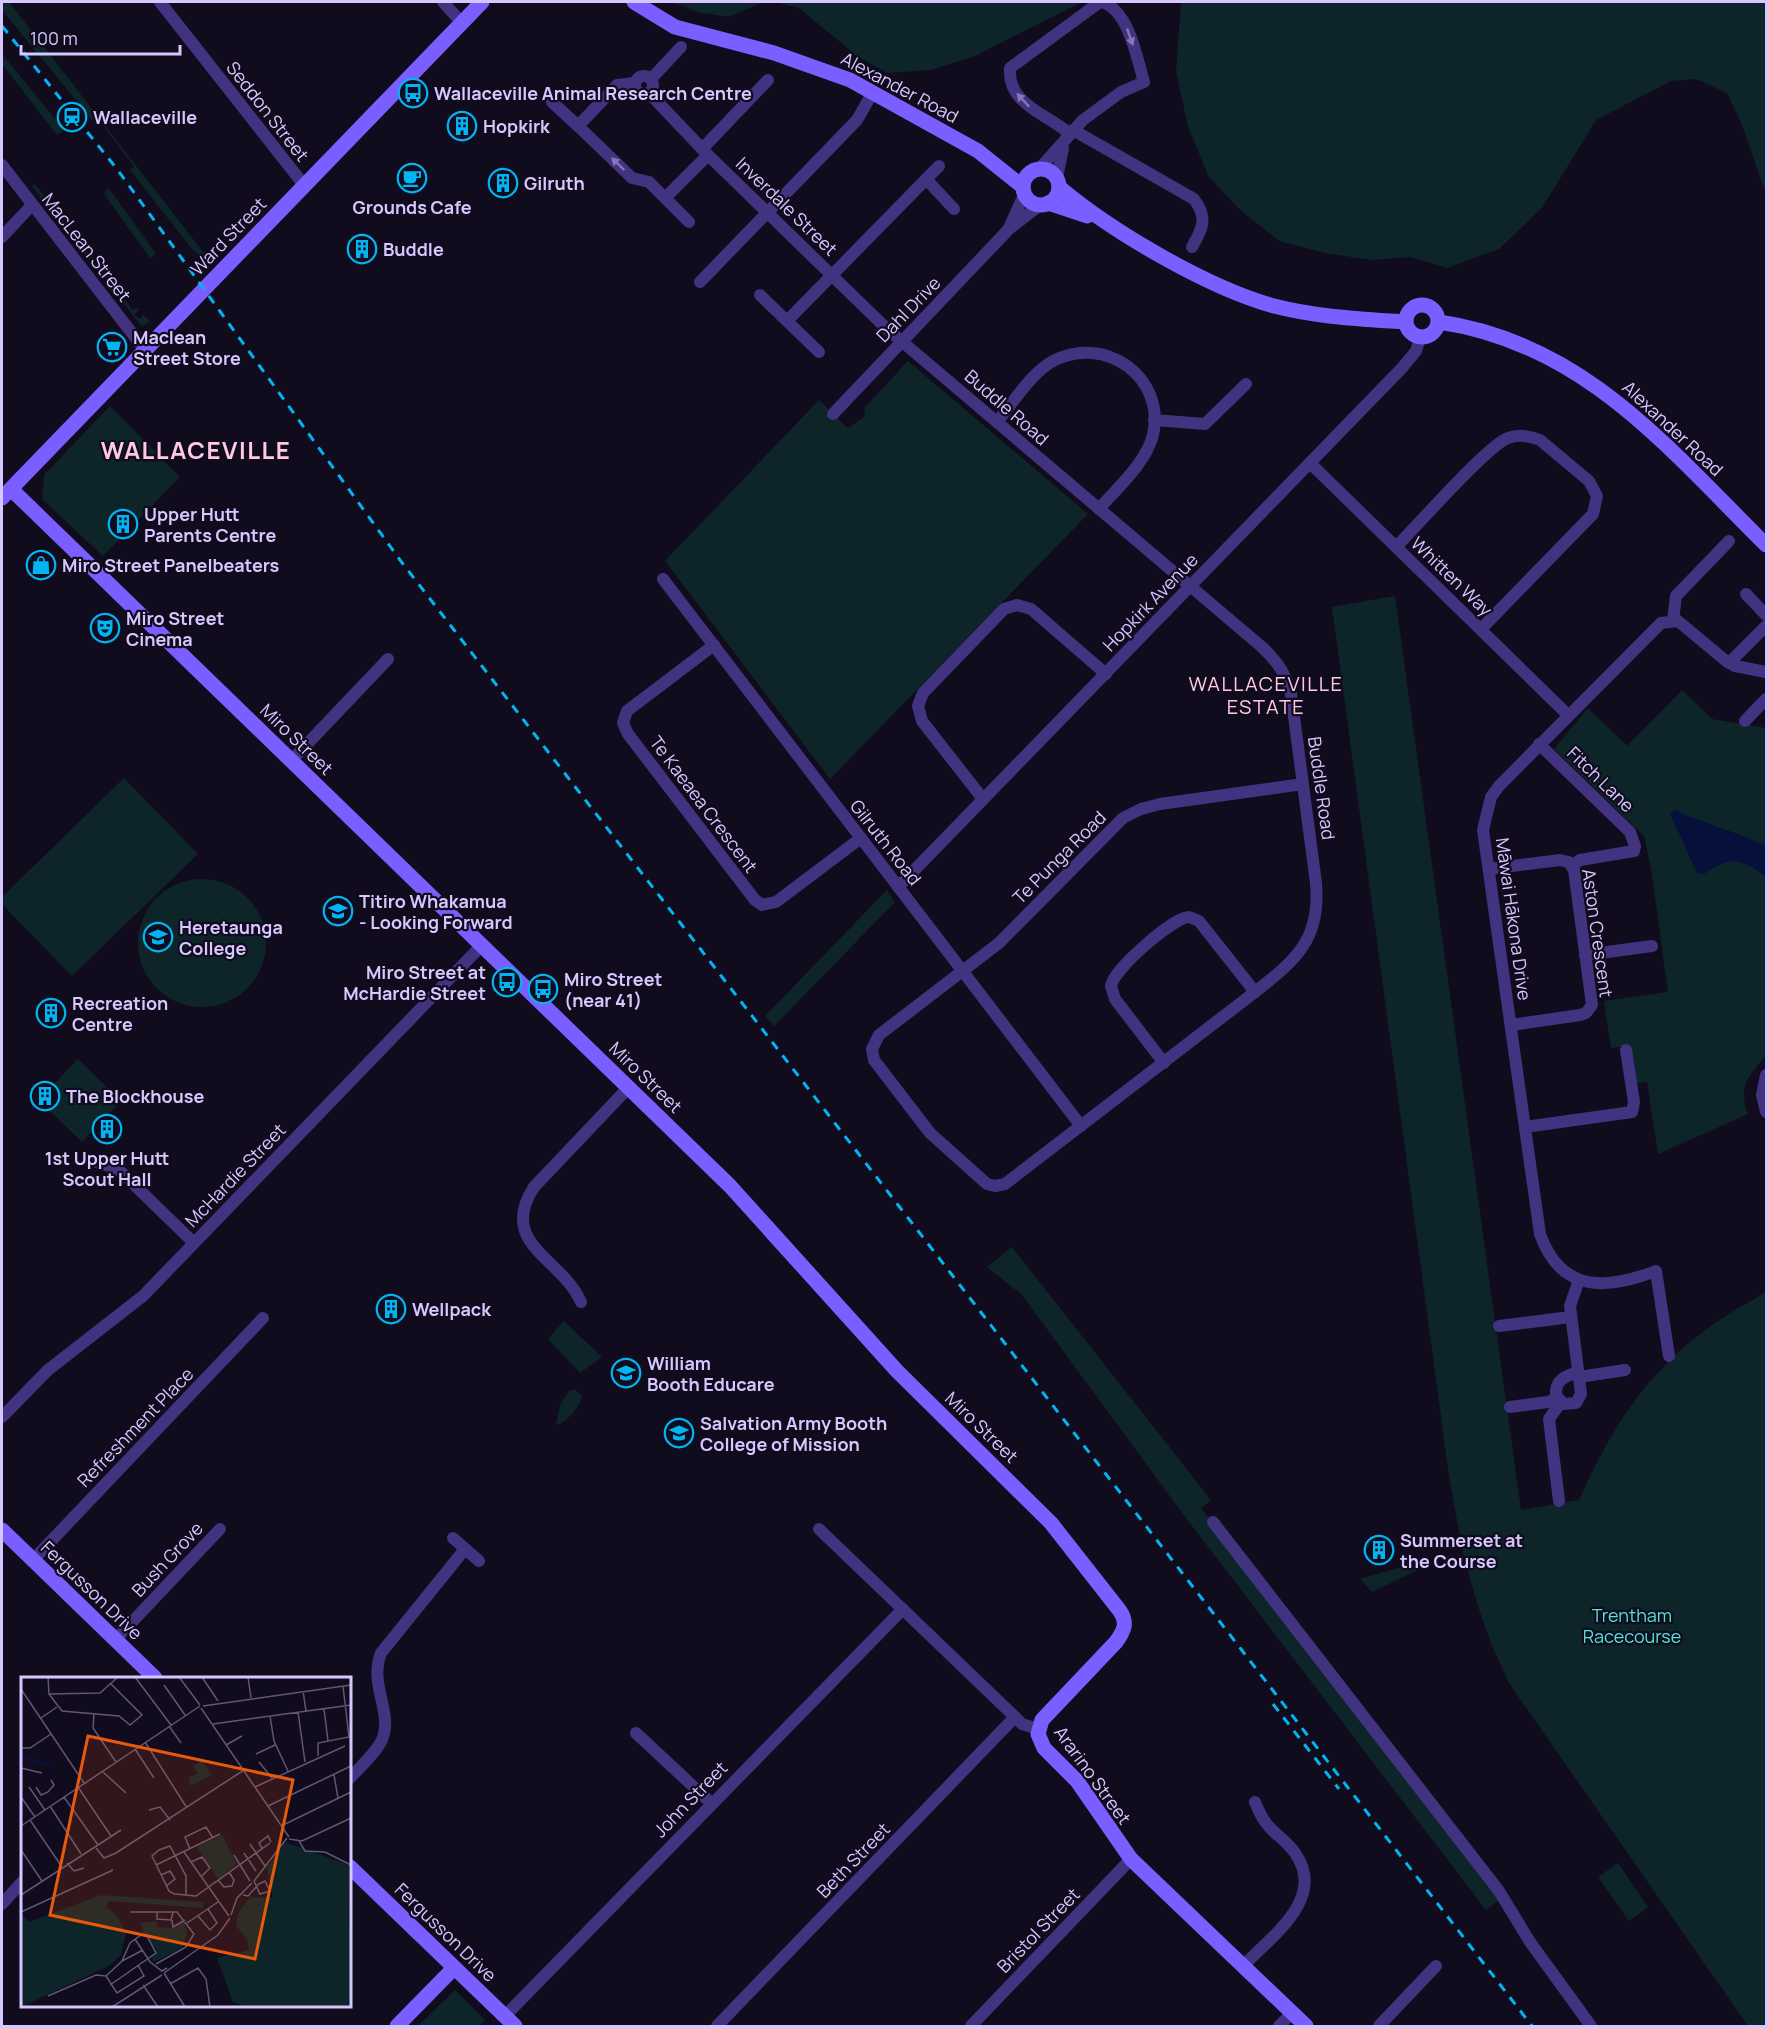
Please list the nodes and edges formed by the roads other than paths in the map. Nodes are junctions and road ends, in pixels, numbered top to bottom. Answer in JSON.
{"nodes":[{"id":1,"x":160,"y":2,"type":"edge"},
{"id":2,"x":443,"y":2,"type":"edge"},
{"id":3,"x":482,"y":2,"type":"edge"},
{"id":4,"x":634,"y":2,"type":"edge"},
{"id":5,"x":1101,"y":2,"type":"edge"},
{"id":6,"x":462,"y":23,"type":"junction"},
{"id":7,"x":681,"y":47,"type":"dead end"},
{"id":8,"x":651,"y":79,"type":"junction"},
{"id":9,"x":768,"y":80,"type":"dead end"},
{"id":10,"x":635,"y":83,"type":"junction"},
{"id":11,"x":873,"y":92,"type":"junction"},
{"id":12,"x":649,"y":93,"type":"junction"},
{"id":13,"x":552,"y":102,"type":"dead end"},
{"id":14,"x":578,"y":126,"type":"junction"},
{"id":15,"x":1069,"y":136,"type":"junction"},
{"id":16,"x":978,"y":151,"type":"junction"},
{"id":17,"x":705,"y":152,"type":"junction"},
{"id":18,"x":2,"y":165,"type":"edge"},
{"id":19,"x":939,"y":166,"type":"dead end"},
{"id":20,"x":1036,"y":169,"type":"junction"},
{"id":21,"x":926,"y":179,"type":"junction"},
{"id":22,"x":1058,"y":182,"type":"junction"},
{"id":23,"x":304,"y":185,"type":"junction"},
{"id":24,"x":1023,"y":191,"type":"junction"},
{"id":25,"x":665,"y":198,"type":"junction"},
{"id":26,"x":1044,"y":204,"type":"junction"},
{"id":27,"x":32,"y":205,"type":"junction"},
{"id":28,"x":954,"y":208,"type":"dead end"},
{"id":29,"x":768,"y":212,"type":"junction"},
{"id":30,"x":689,"y":222,"type":"dead end"},
{"id":31,"x":1109,"y":224,"type":"junction"},
{"id":32,"x":1009,"y":229,"type":"junction"},
{"id":33,"x":2,"y":237,"type":"edge"},
{"id":34,"x":1192,"y":247,"type":"dead end"},
{"id":35,"x":833,"y":275,"type":"junction"},
{"id":36,"x":700,"y":282,"type":"dead end"},
{"id":37,"x":760,"y":295,"type":"dead end"},
{"id":38,"x":788,"y":321,"type":"junction"},
{"id":39,"x":1406,"y":322,"type":"junction"},
{"id":40,"x":1438,"y":322,"type":"junction"},
{"id":41,"x":1420,"y":338,"type":"junction"},
{"id":42,"x":902,"y":341,"type":"junction"},
{"id":43,"x":145,"y":350,"type":"junction"},
{"id":44,"x":819,"y":352,"type":"dead end"},
{"id":45,"x":1246,"y":384,"type":"dead end"},
{"id":46,"x":833,"y":414,"type":"dead end"},
{"id":47,"x":1154,"y":420,"type":"junction"},
{"id":48,"x":997,"y":422,"type":"junction"},
{"id":49,"x":1310,"y":464,"type":"junction"},
{"id":50,"x":6,"y":493,"type":"edge"},
{"id":51,"x":1099,"y":509,"type":"junction"},
{"id":52,"x":1729,"y":541,"type":"dead end"},
{"id":53,"x":1767,"y":545,"type":"edge"},
{"id":54,"x":1396,"y":547,"type":"junction"},
{"id":55,"x":663,"y":579,"type":"dead end"},
{"id":56,"x":1191,"y":587,"type":"junction"},
{"id":57,"x":1746,"y":594,"type":"dead end"},
{"id":58,"x":1767,"y":615,"type":"edge"},
{"id":59,"x":1673,"y":621,"type":"junction"},
{"id":60,"x":1767,"y":626,"type":"edge"},
{"id":61,"x":1481,"y":629,"type":"junction"},
{"id":62,"x":714,"y":645,"type":"junction"},
{"id":63,"x":388,"y":659,"type":"dead end"},
{"id":64,"x":1729,"y":663,"type":"junction"},
{"id":65,"x":1767,"y":672,"type":"edge"},
{"id":66,"x":1106,"y":674,"type":"junction"},
{"id":67,"x":1767,"y":699,"type":"edge"},
{"id":68,"x":1568,"y":715,"type":"junction"},
{"id":69,"x":1745,"y":721,"type":"dead end"},
{"id":70,"x":1539,"y":744,"type":"junction"},
{"id":71,"x":292,"y":760,"type":"junction"},
{"id":72,"x":1303,"y":784,"type":"junction"},
{"id":73,"x":983,"y":799,"type":"junction"},
{"id":74,"x":861,"y":838,"type":"junction"},
{"id":75,"x":1573,"y":865,"type":"junction"},
{"id":76,"x":1489,"y":869,"type":"junction"},
{"id":77,"x":898,"y":887,"type":"junction"},
{"id":78,"x":482,"y":945,"type":"junction"},
{"id":79,"x":1652,"y":946,"type":"dead end"},
{"id":80,"x":1585,"y":955,"type":"junction"},
{"id":81,"x":962,"y":972,"type":"junction"},
{"id":82,"x":1256,"y":992,"type":"junction"},
{"id":83,"x":1511,"y":1025,"type":"junction"},
{"id":84,"x":1626,"y":1050,"type":"dead end"},
{"id":85,"x":1164,"y":1063,"type":"junction"},
{"id":86,"x":1767,"y":1075,"type":"edge"},
{"id":87,"x":630,"y":1087,"type":"junction"},
{"id":88,"x":1767,"y":1112,"type":"edge"},
{"id":89,"x":1081,"y":1126,"type":"junction"},
{"id":90,"x":1525,"y":1127,"type":"junction"},
{"id":91,"x":96,"y":1162,"type":"dead end"},
{"id":92,"x":194,"y":1243,"type":"junction"},
{"id":93,"x":1578,"y":1280,"type":"junction"},
{"id":94,"x":581,"y":1302,"type":"dead end"},
{"id":95,"x":1571,"y":1317,"type":"junction"},
{"id":96,"x":263,"y":1318,"type":"dead end"},
{"id":97,"x":1499,"y":1326,"type":"dead end"},
{"id":98,"x":1669,"y":1356,"type":"dead end"},
{"id":99,"x":1625,"y":1370,"type":"dead end"},
{"id":100,"x":1578,"y":1374,"type":"junction"},
{"id":101,"x":1559,"y":1400,"type":"junction"},
{"id":102,"x":1510,"y":1407,"type":"dead end"},
{"id":103,"x":2,"y":1417,"type":"edge"},
{"id":104,"x":1559,"y":1501,"type":"dead end"},
{"id":105,"x":1213,"y":1522,"type":"dead end"},
{"id":106,"x":220,"y":1528,"type":"dead end"},
{"id":107,"x":819,"y":1529,"type":"dead end"},
{"id":108,"x":2,"y":1530,"type":"edge"},
{"id":109,"x":453,"y":1538,"type":"dead end"},
{"id":110,"x":465,"y":1549,"type":"junction"},
{"id":111,"x":33,"y":1560,"type":"junction"},
{"id":112,"x":479,"y":1561,"type":"dead end"},
{"id":113,"x":903,"y":1609,"type":"junction"},
{"id":114,"x":115,"y":1640,"type":"junction"},
{"id":115,"x":154,"y":1677,"type":"edge"},
{"id":116,"x":1015,"y":1717,"type":"junction"},
{"id":117,"x":1038,"y":1729,"type":"junction"},
{"id":118,"x":636,"y":1733,"type":"dead end"},
{"id":119,"x":351,"y":1777,"type":"edge"},
{"id":120,"x":1255,"y":1802,"type":"dead end"},
{"id":121,"x":711,"y":1803,"type":"junction"},
{"id":122,"x":1131,"y":1859,"type":"junction"},
{"id":123,"x":351,"y":1868,"type":"edge"},
{"id":124,"x":21,"y":1883,"type":"edge"},
{"id":125,"x":2,"y":1904,"type":"edge"},
{"id":126,"x":1243,"y":1966,"type":"junction"},
{"id":127,"x":1436,"y":1966,"type":"dead end"},
{"id":128,"x":454,"y":1968,"type":"junction"},
{"id":129,"x":1292,"y":2013,"type":"junction"},
{"id":130,"x":510,"y":2021,"type":"edge"},
{"id":131,"x":397,"y":2026,"type":"edge"},
{"id":132,"x":717,"y":2026,"type":"edge"},
{"id":133,"x":971,"y":2026,"type":"edge"},
{"id":134,"x":1279,"y":2026,"type":"edge"},
{"id":135,"x":1306,"y":2026,"type":"edge"},
{"id":136,"x":1379,"y":2026,"type":"edge"},
{"id":137,"x":1591,"y":2026,"type":"edge"}],
"edges":[{"from":1,"to":23,"type":"street","name":"Seddon Street"},
{"from":2,"to":6,"type":"street"},
{"from":3,"to":6,"type":"street","name":"Ward Street"},
{"from":4,"to":11,"type":"street","name":"Alexander Road"},
{"from":5,"to":15,"type":"street","one_way":true},
{"from":15,"to":5,"type":"street","one_way":true},
{"from":6,"to":23,"type":"street","name":"Ward Street"},
{"from":7,"to":8,"type":"street"},
{"from":8,"to":10,"type":"street"},
{"from":8,"to":12,"type":"street"},
{"from":9,"to":17,"type":"street"},
{"from":10,"to":12,"type":"street","name":"Inverdale Street"},
{"from":10,"to":14,"type":"street"},
{"from":11,"to":16,"type":"street","name":"Alexander Road"},
{"from":11,"to":29,"type":"street"},
{"from":12,"to":17,"type":"street","name":"Inverdale Street"},
{"from":13,"to":14,"type":"street"},
{"from":25,"to":14,"type":"street","one_way":true},
{"from":15,"to":20,"type":"street"},
{"from":15,"to":22,"type":"street"},
{"from":15,"to":34,"type":"street"},
{"from":16,"to":20,"type":"street","name":"Alexander Road"},
{"from":16,"to":24,"type":"street","name":"Alexander Road"},
{"from":17,"to":25,"type":"street"},
{"from":17,"to":29,"type":"street","name":"Inverdale Street"},
{"from":18,"to":27,"type":"street","name":"MacLean Street"},
{"from":19,"to":21,"type":"street"},
{"from":20,"to":22,"type":"street","name":"Alexander Road"},
{"from":20,"to":24,"type":"street"},
{"from":21,"to":28,"type":"street"},
{"from":21,"to":35,"type":"street"},
{"from":22,"to":26,"type":"street"},
{"from":22,"to":31,"type":"street","name":"Alexander Road"},
{"from":23,"to":43,"type":"street","name":"Ward Street"},
{"from":24,"to":26,"type":"street","name":"Alexander Road"},
{"from":24,"to":32,"type":"street","name":"Dahl Drive"},
{"from":25,"to":30,"type":"street"},
{"from":26,"to":31,"type":"street","name":"Alexander Road"},
{"from":26,"to":32,"type":"street","name":"Dahl Drive"},
{"from":27,"to":33,"type":"street"},
{"from":27,"to":43,"type":"street","name":"MacLean Street"},
{"from":29,"to":35,"type":"street","name":"Inverdale Street"},
{"from":29,"to":36,"type":"street"},
{"from":31,"to":39,"type":"street","name":"Alexander Road"},
{"from":32,"to":42,"type":"street","name":"Dahl Drive"},
{"from":35,"to":38,"type":"street"},
{"from":35,"to":42,"type":"street","name":"Inverdale Street"},
{"from":37,"to":38,"type":"street"},
{"from":38,"to":44,"type":"street"},
{"from":39,"to":40,"type":"street"},
{"from":39,"to":41,"type":"street"},
{"from":40,"to":41,"type":"street"},
{"from":40,"to":53,"type":"street","name":"Alexander Road"},
{"from":41,"to":49,"type":"street","name":"Hopkirk Avenue"},
{"from":42,"to":46,"type":"street","name":"Dahl Drive"},
{"from":42,"to":48,"type":"street","name":"Buddle Road"},
{"from":43,"to":50,"type":"street","name":"Ward Street"},
{"from":45,"to":47,"type":"street"},
{"from":47,"to":48,"type":"street"},
{"from":47,"to":51,"type":"street"},
{"from":48,"to":51,"type":"street","name":"Buddle Road"},
{"from":49,"to":54,"type":"street","name":"Whitten Way"},
{"from":49,"to":56,"type":"street","name":"Hopkirk Avenue"},
{"from":50,"to":71,"type":"street","name":"Miro Street"},
{"from":51,"to":56,"type":"street","name":"Buddle Road"},
{"from":52,"to":59,"type":"street"},
{"from":54,"to":61,"type":"street","name":"Whitten Way"},
{"from":54,"to":61,"type":"street"},
{"from":55,"to":62,"type":"street","name":"Gilruth Road"},
{"from":56,"to":66,"type":"street","name":"Hopkirk Avenue"},
{"from":56,"to":72,"type":"street","name":"Buddle Road"},
{"from":57,"to":58,"type":"street"},
{"from":59,"to":64,"type":"street"},
{"from":59,"to":68,"type":"street","name":"Māwai Hākona Drive"},
{"from":60,"to":64,"type":"street"},
{"from":61,"to":68,"type":"street","name":"Whitten Way"},
{"from":62,"to":74,"type":"street","name":"Gilruth Road"},
{"from":62,"to":74,"type":"street","name":"Te Kaeaea Crescent"},
{"from":63,"to":71,"type":"street"},
{"from":64,"to":65,"type":"street"},
{"from":66,"to":73,"type":"street","name":"Hopkirk Avenue"},
{"from":66,"to":73,"type":"street"},
{"from":67,"to":69,"type":"street"},
{"from":68,"to":70,"type":"street","name":"Māwai Hākona Drive"},
{"from":70,"to":75,"type":"street","name":"Fitch Lane"},
{"from":70,"to":76,"type":"street","name":"Māwai Hākona Drive"},
{"from":71,"to":78,"type":"street","name":"Miro Street"},
{"from":72,"to":81,"type":"street","name":"Te Punga Road"},
{"from":72,"to":82,"type":"street","name":"Buddle Road"},
{"from":73,"to":77,"type":"street","name":"Hopkirk Avenue"},
{"from":74,"to":77,"type":"street","name":"Gilruth Road"},
{"from":75,"to":76,"type":"street","name":"Aston Crescent"},
{"from":75,"to":80,"type":"street","name":"Aston Crescent"},
{"from":76,"to":83,"type":"street","name":"Māwai Hākona Drive"},
{"from":77,"to":81,"type":"street","name":"Gilruth Road"},
{"from":78,"to":87,"type":"street","name":"Miro Street"},
{"from":78,"to":92,"type":"street","name":"McHardie Street"},
{"from":79,"to":80,"type":"street"},
{"from":80,"to":83,"type":"street","name":"Aston Crescent"},
{"from":81,"to":89,"type":"street","name":"Gilruth Road"},
{"from":81,"to":89,"type":"street","name":"Te Punga Road"},
{"from":82,"to":85,"type":"street","name":"Buddle Road"},
{"from":82,"to":85,"type":"street"},
{"from":83,"to":90,"type":"street","name":"Māwai Hākona Drive"},
{"from":84,"to":90,"type":"street"},
{"from":85,"to":89,"type":"street","name":"Buddle Road"},
{"from":86,"to":88,"type":"street"},
{"from":87,"to":94,"type":"street"},
{"from":87,"to":117,"type":"street","name":"Miro Street"},
{"from":90,"to":93,"type":"street","name":"Māwai Hākona Drive"},
{"from":91,"to":92,"type":"street"},
{"from":92,"to":103,"type":"street","name":"McHardie Street"},
{"from":93,"to":95,"type":"street"},
{"from":93,"to":98,"type":"street"},
{"from":95,"to":97,"type":"street"},
{"from":95,"to":100,"type":"street"},
{"from":96,"to":111,"type":"street","name":"Refreshment Place"},
{"from":99,"to":100,"type":"street"},
{"from":100,"to":101,"type":"street"},
{"from":100,"to":101,"type":"street"},
{"from":101,"to":102,"type":"street"},
{"from":101,"to":104,"type":"street"},
{"from":105,"to":137,"type":"street"},
{"from":106,"to":114,"type":"street","name":"Bush Grove"},
{"from":107,"to":113,"type":"street","name":"Ararino Street"},
{"from":108,"to":111,"type":"street","name":"Fergusson Drive"},
{"from":109,"to":110,"type":"street"},
{"from":110,"to":112,"type":"street"},
{"from":110,"to":119,"type":"street"},
{"from":111,"to":114,"type":"street","name":"Fergusson Drive"},
{"from":113,"to":116,"type":"street","name":"Ararino Street"},
{"from":113,"to":121,"type":"street","name":"John Street"},
{"from":114,"to":115,"type":"street","name":"Fergusson Drive"},
{"from":116,"to":117,"type":"street","name":"Ararino Street"},
{"from":116,"to":132,"type":"street","name":"Beth Street"},
{"from":117,"to":122,"type":"street","name":"Ararino Street"},
{"from":118,"to":121,"type":"street"},
{"from":120,"to":126,"type":"street"},
{"from":121,"to":130,"type":"street","name":"John Street"},
{"from":122,"to":126,"type":"street","name":"Ararino Street"},
{"from":122,"to":133,"type":"street","name":"Bristol Street"},
{"from":123,"to":128,"type":"street","name":"Fergusson Drive"},
{"from":124,"to":125,"type":"street"},
{"from":126,"to":129,"type":"street","name":"Ararino Street"},
{"from":127,"to":136,"type":"street"},
{"from":128,"to":130,"type":"street","name":"Fergusson Drive"},
{"from":128,"to":131,"type":"street"},
{"from":129,"to":134,"type":"street"},
{"from":129,"to":135,"type":"street","name":"Ararino Street"}]}
